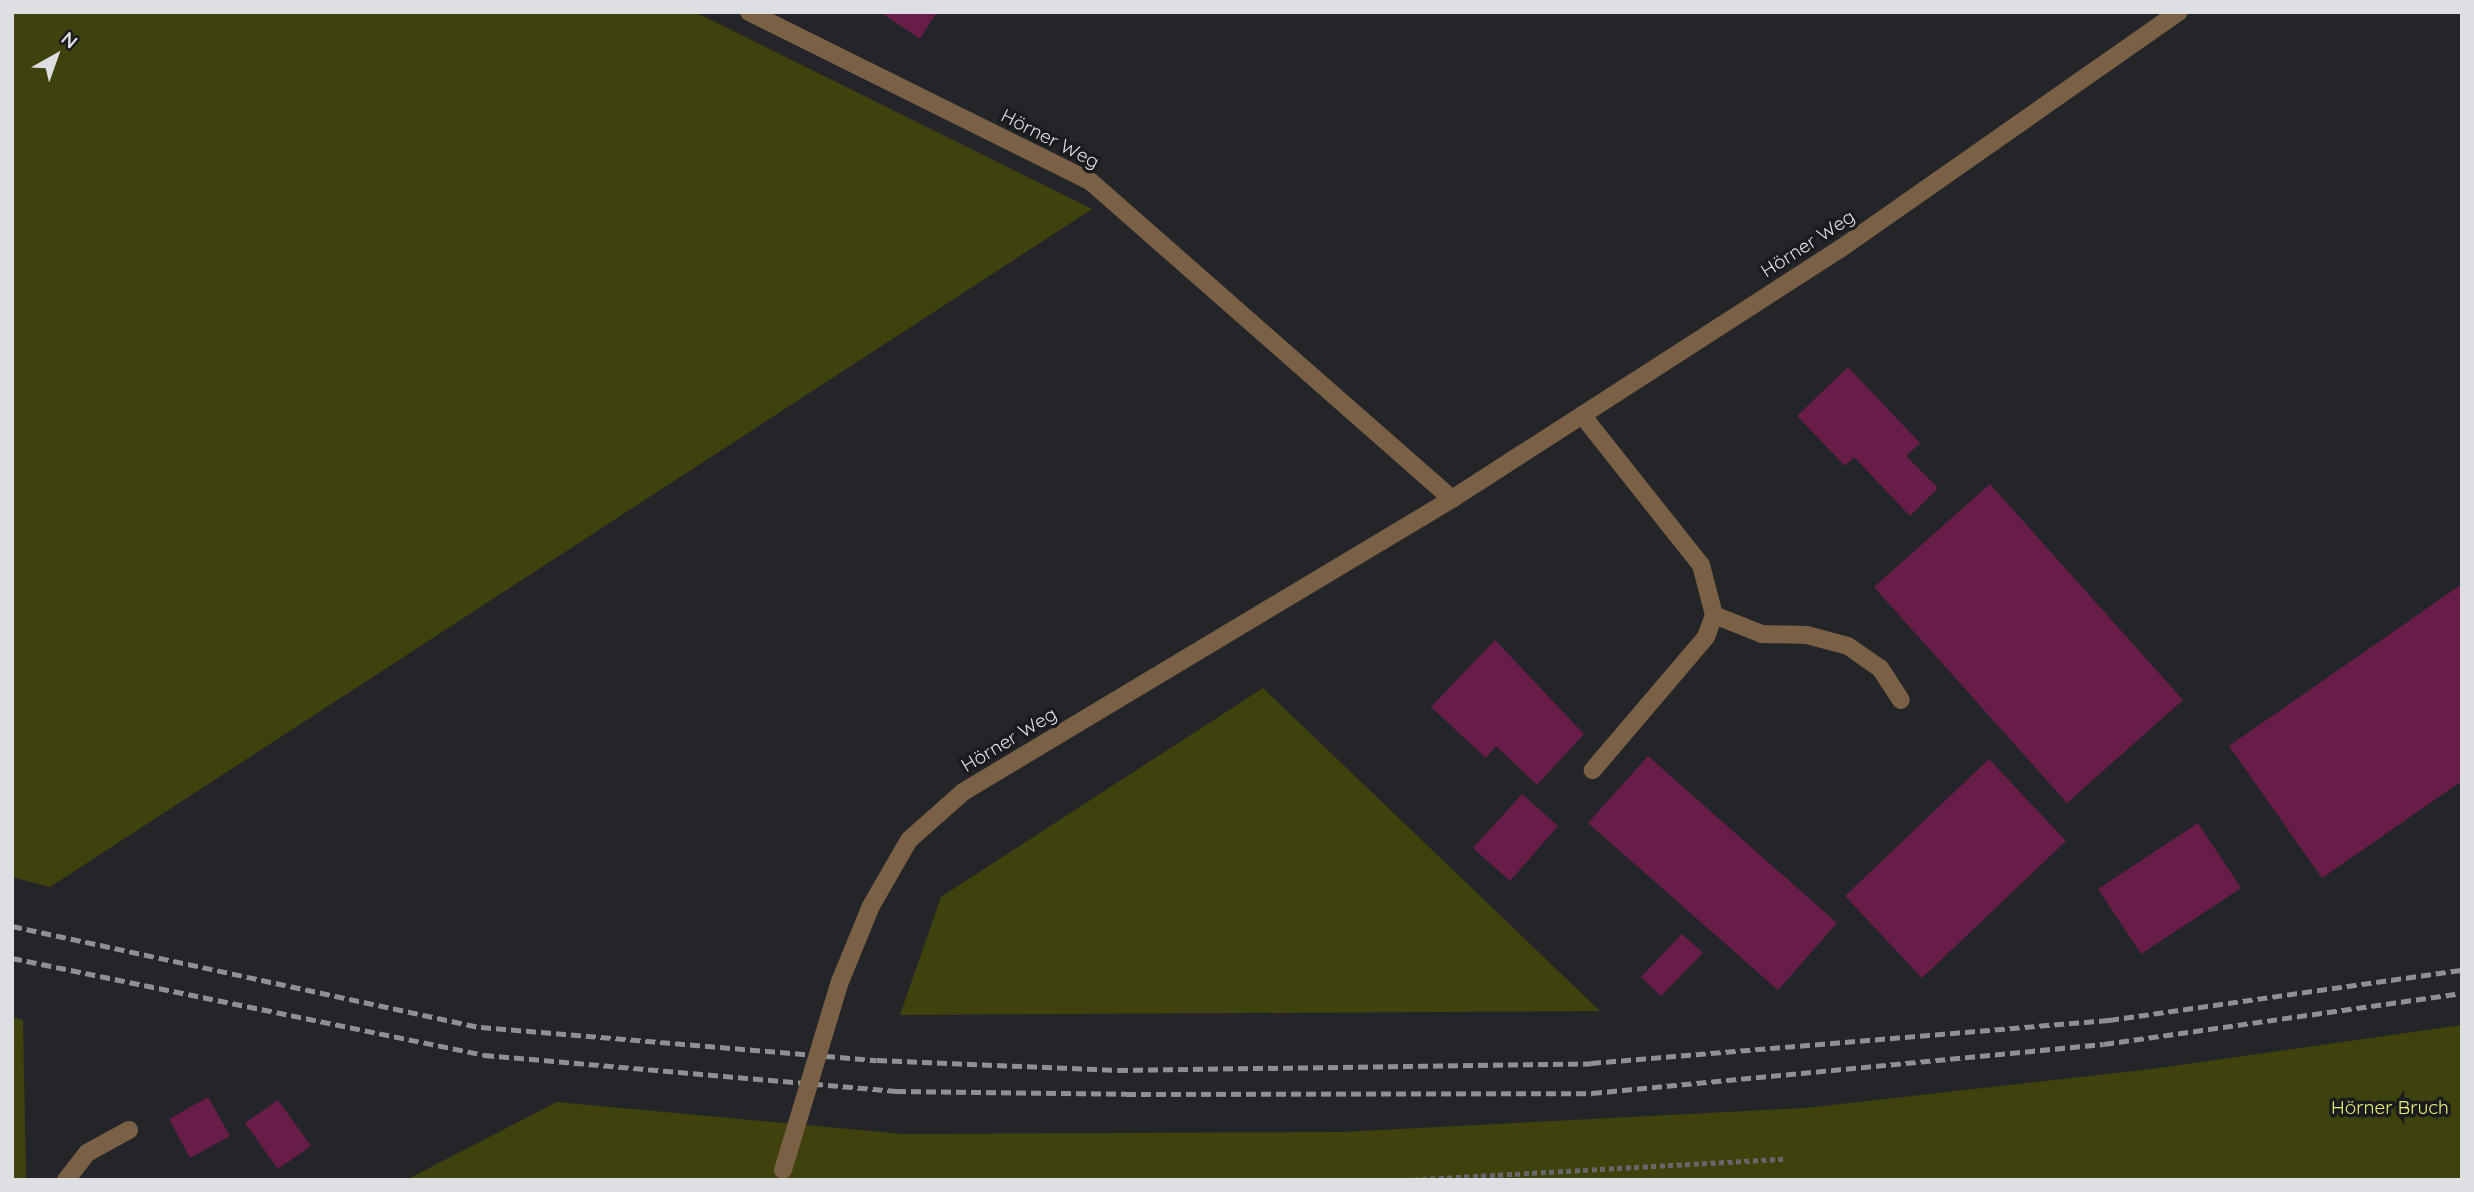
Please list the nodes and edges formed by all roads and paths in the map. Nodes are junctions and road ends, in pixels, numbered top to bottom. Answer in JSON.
{"nodes":[{"id":1,"x":749,"y":12,"type":"edge"},
{"id":2,"x":2179,"y":12,"type":"edge"},
{"id":3,"x":1582,"y":415,"type":"junction"},
{"id":4,"x":1451,"y":499,"type":"junction"},
{"id":5,"x":1714,"y":615,"type":"junction"},
{"id":6,"x":1901,"y":700,"type":"dead end"},
{"id":7,"x":1592,"y":770,"type":"dead end"},
{"id":8,"x":129,"y":1130,"type":"dead end"},
{"id":9,"x":1783,"y":1159,"type":"dead end"},
{"id":10,"x":782,"y":1175,"type":"edge"},
{"id":11,"x":66,"y":1180,"type":"edge"},
{"id":12,"x":1405,"y":1180,"type":"edge"}],
"edges":[{"from":1,"to":4,"type":"street","name":"Hörner Weg"},
{"from":2,"to":3,"type":"street","name":"Hörner Weg"},
{"from":3,"to":4,"type":"street","name":"Hörner Weg"},
{"from":3,"to":5,"type":"street"},
{"from":4,"to":10,"type":"street","name":"Hörner Weg","bridge":true},
{"from":5,"to":6,"type":"street"},
{"from":5,"to":7,"type":"street"},
{"from":8,"to":11,"type":"street"},
{"from":9,"to":12,"type":"path"}]}
